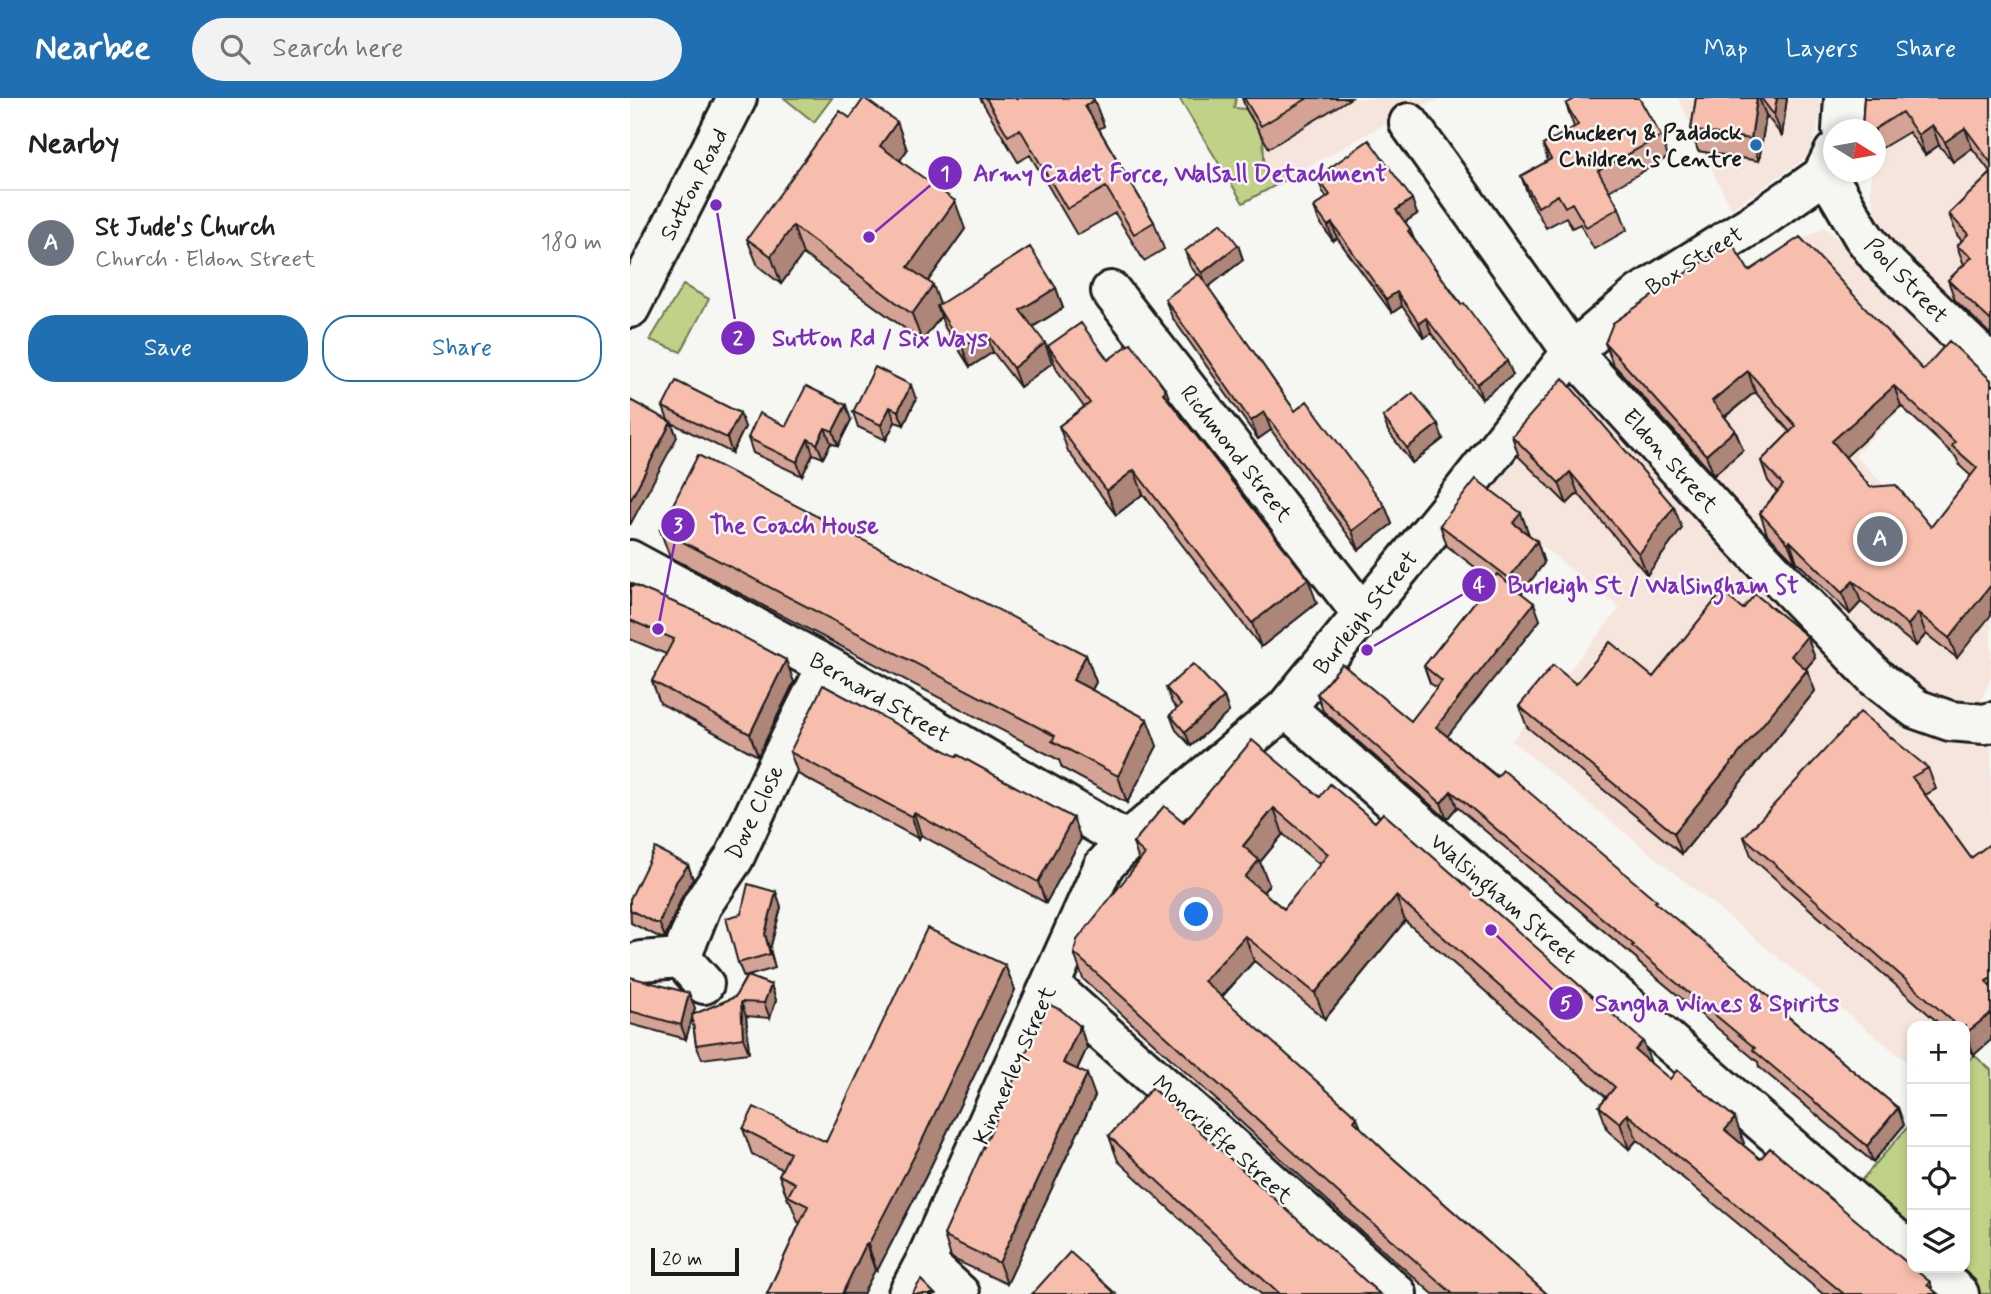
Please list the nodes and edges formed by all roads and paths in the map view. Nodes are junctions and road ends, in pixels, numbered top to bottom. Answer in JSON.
{"nodes":[{"id":1,"x":737,"y":98,"type":"edge"},
{"id":2,"x":1844,"y":98,"type":"edge"},
{"id":3,"x":1843,"y":119,"type":"edge"},
{"id":4,"x":1409,"y":122,"type":"dead end"},
{"id":5,"x":1823,"y":168,"type":"edge"},
{"id":6,"x":1834,"y":182,"type":"edge"},
{"id":7,"x":1111,"y":291,"type":"dead end"},
{"id":8,"x":630,"y":308,"type":"edge"},
{"id":9,"x":1572,"y":352,"type":"junction"},
{"id":10,"x":1991,"y":365,"type":"edge"},
{"id":11,"x":630,"y":560,"type":"edge"},
{"id":12,"x":1363,"y":615,"type":"junction"},
{"id":13,"x":827,"y":666,"type":"junction"},
{"id":14,"x":1286,"y":708,"type":"junction"},
{"id":15,"x":1991,"y":722,"type":"edge"},
{"id":16,"x":1127,"y":841,"type":"junction"},
{"id":17,"x":641,"y":961,"type":"dead end"},
{"id":18,"x":1050,"y":985,"type":"junction"},
{"id":19,"x":1907,"y":1249,"type":"edge"},
{"id":20,"x":1935,"y":1273,"type":"edge"},
{"id":21,"x":916,"y":1278,"type":"edge"},
{"id":22,"x":960,"y":1294,"type":"edge"},
{"id":23,"x":1397,"y":1294,"type":"edge"},
{"id":24,"x":1959,"y":1294,"type":"edge"}],
"edges":[{"from":1,"to":8,"type":"street","name":"Sutton Road"},
{"from":2,"to":3,"type":"street"},
{"from":4,"to":9,"type":"street","name":"Eldon Street"},
{"from":5,"to":9,"type":"street","name":"Box Street"},
{"from":6,"to":10,"type":"street","name":"Pool Street"},
{"from":7,"to":12,"type":"street","name":"Richmond Street"},
{"from":9,"to":12,"type":"street","name":"Burleigh Street"},
{"from":9,"to":15,"type":"street","name":"Eldon Street"},
{"from":11,"to":13,"type":"street","name":"Bernard Street"},
{"from":12,"to":14,"type":"street","name":"Burleigh Street"},
{"from":13,"to":16,"type":"street","name":"Bernard Street"},
{"from":13,"to":17,"type":"street","name":"Dove Close"},
{"from":14,"to":16,"type":"street","name":"Burleigh Street"},
{"from":14,"to":19,"type":"street","name":"Walsingham Street"},
{"from":16,"to":18,"type":"street","name":"Kinnerley Street"},
{"from":18,"to":21,"type":"street","name":"Kinnerley Street"},
{"from":18,"to":23,"type":"street","name":"Moncrieffe Street"},
{"from":20,"to":24,"type":"street"},
{"from":21,"to":22,"type":"street"}]}
